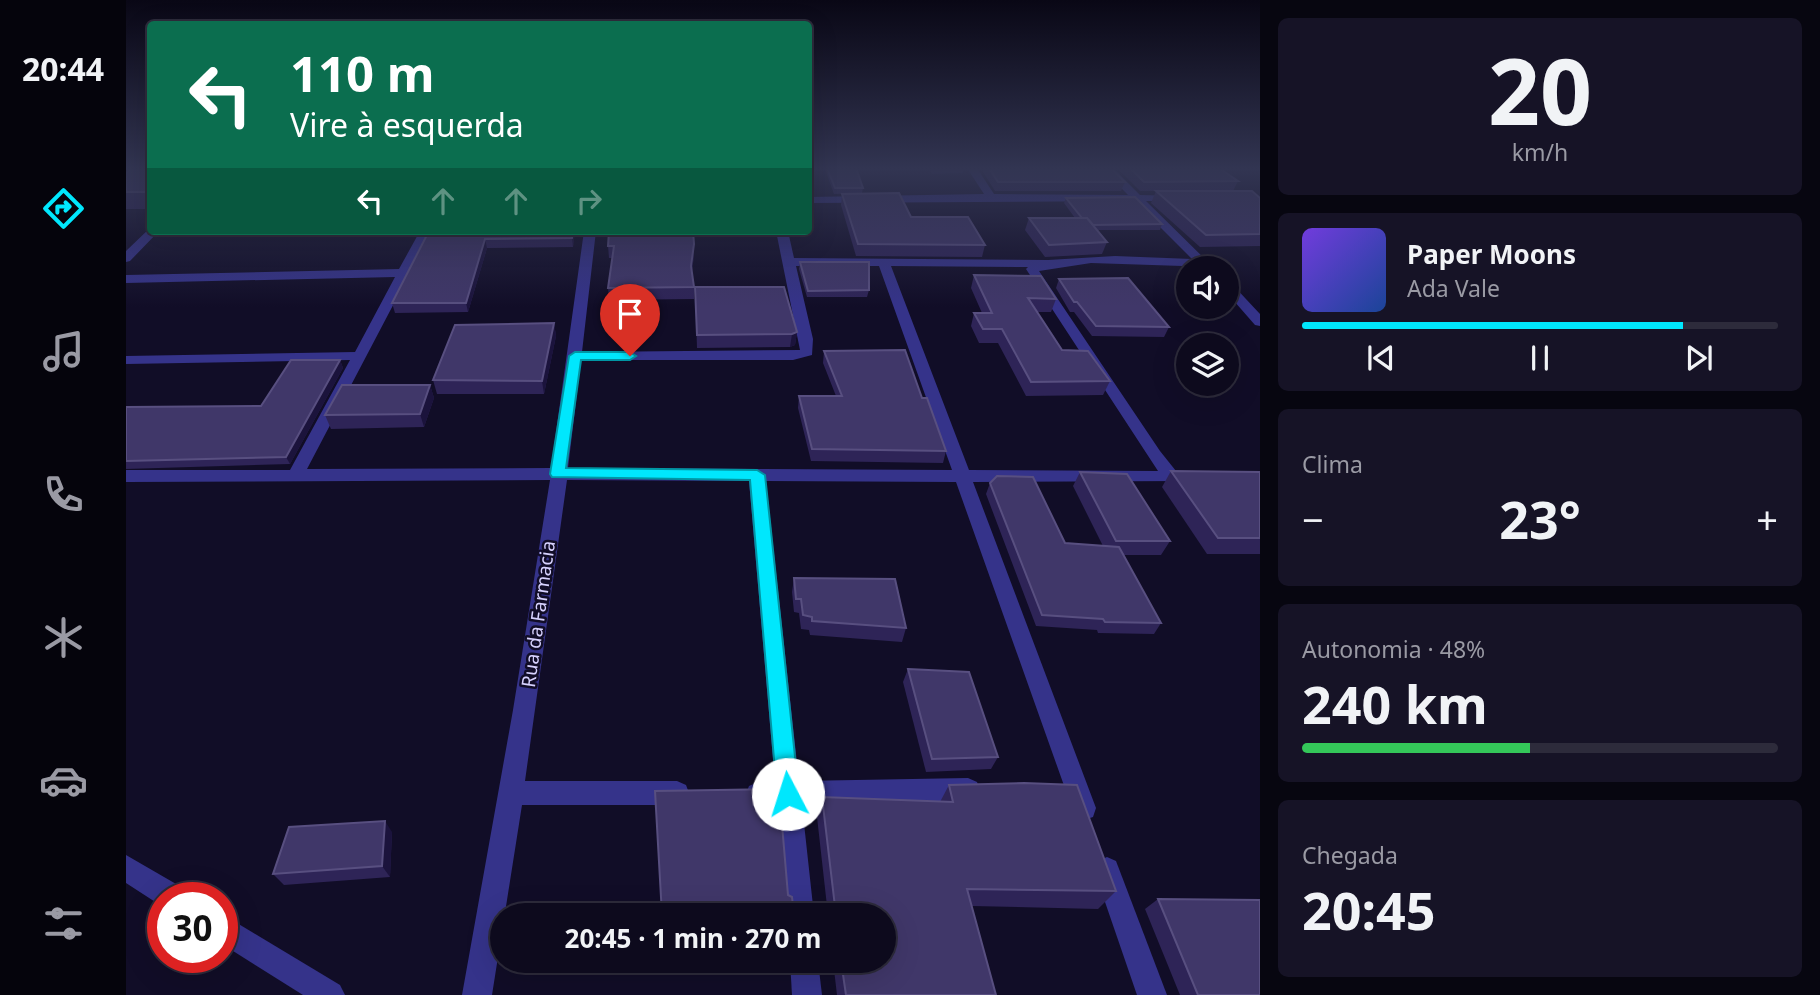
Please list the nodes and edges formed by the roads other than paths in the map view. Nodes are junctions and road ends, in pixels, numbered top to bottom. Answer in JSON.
{"nodes":[{"id":1,"x":1153,"y":214,"type":"edge"},
{"id":2,"x":149,"y":235,"type":"edge"},
{"id":3,"x":424,"y":235,"type":"edge"},
{"id":4,"x":590,"y":235,"type":"edge"},
{"id":5,"x":783,"y":235,"type":"edge"},
{"id":6,"x":1196,"y":256,"type":"edge"},
{"id":7,"x":126,"y":258,"type":"edge"},
{"id":8,"x":789,"y":262,"type":"junction"},
{"id":9,"x":884,"y":262,"type":"junction"},
{"id":10,"x":1045,"y":262,"type":"junction"},
{"id":11,"x":1176,"y":265,"type":"edge"},
{"id":12,"x":405,"y":273,"type":"junction"},
{"id":13,"x":126,"y":279,"type":"edge"},
{"id":14,"x":1239,"y":295,"type":"edge"},
{"id":15,"x":1254,"y":306,"type":"edge"},
{"id":16,"x":1260,"y":322,"type":"edge"},
{"id":17,"x":360,"y":356,"type":"junction"},
{"id":18,"x":575,"y":356,"type":"junction"},
{"id":19,"x":126,"y":360,"type":"edge"},
{"id":20,"x":558,"y":474,"type":"junction"},
{"id":21,"x":296,"y":475,"type":"junction"},
{"id":22,"x":757,"y":475,"type":"junction"},
{"id":23,"x":126,"y":476,"type":"edge"},
{"id":24,"x":964,"y":476,"type":"junction"},
{"id":25,"x":1171,"y":477,"type":"junction"},
{"id":26,"x":1197,"y":478,"type":"edge"},
{"id":27,"x":1077,"y":787,"type":"junction"},
{"id":28,"x":1049,"y":788,"type":"edge"},
{"id":29,"x":994,"y":789,"type":"edge"},
{"id":30,"x":513,"y":793,"type":"junction"},
{"id":31,"x":706,"y":794,"type":"edge"},
{"id":32,"x":733,"y":794,"type":"edge"},
{"id":33,"x":788,"y":794,"type":"junction"},
{"id":34,"x":1091,"y":826,"type":"edge"},
{"id":35,"x":1101,"y":852,"type":"edge"},
{"id":36,"x":126,"y":868,"type":"edge"},
{"id":37,"x":148,"y":882,"type":"edge"},
{"id":38,"x":799,"y":903,"type":"edge"},
{"id":39,"x":238,"y":938,"type":"edge"},
{"id":40,"x":805,"y":973,"type":"edge"},
{"id":41,"x":330,"y":995,"type":"edge"},
{"id":42,"x":477,"y":995,"type":"edge"},
{"id":43,"x":807,"y":995,"type":"edge"},
{"id":44,"x":1152,"y":995,"type":"edge"}],
"edges":[{"from":1,"to":6,"type":"street"},
{"from":2,"to":7,"type":"street"},
{"from":3,"to":12,"type":"street"},
{"from":4,"to":18,"type":"street","name":"Rua da Farmacia"},
{"from":5,"to":8,"type":"street"},
{"from":8,"to":9,"type":"street"},
{"from":8,"to":18,"type":"street"},
{"from":9,"to":10,"type":"street"},
{"from":9,"to":24,"type":"street"},
{"from":10,"to":11,"type":"street"},
{"from":10,"to":25,"type":"street"},
{"from":12,"to":13,"type":"street"},
{"from":12,"to":17,"type":"street"},
{"from":14,"to":15,"type":"street"},
{"from":15,"to":16,"type":"street"},
{"from":17,"to":19,"type":"street"},
{"from":17,"to":21,"type":"street"},
{"from":18,"to":20,"type":"street","name":"Rua da Farmacia"},
{"from":20,"to":21,"type":"street"},
{"from":20,"to":22,"type":"street"},
{"from":20,"to":30,"type":"street","name":"Rua da Farmacia"},
{"from":21,"to":23,"type":"street"},
{"from":22,"to":24,"type":"street"},
{"from":22,"to":33,"type":"street"},
{"from":24,"to":25,"type":"street"},
{"from":24,"to":27,"type":"street"},
{"from":25,"to":26,"type":"street"},
{"from":27,"to":28,"type":"street"},
{"from":27,"to":34,"type":"street"},
{"from":29,"to":33,"type":"street"},
{"from":30,"to":31,"type":"street"},
{"from":30,"to":42,"type":"street","name":"Rua da Farmacia"},
{"from":32,"to":33,"type":"street"},
{"from":33,"to":38,"type":"street"},
{"from":35,"to":44,"type":"street"},
{"from":36,"to":37,"type":"street"},
{"from":39,"to":41,"type":"street"},
{"from":40,"to":43,"type":"street"}]}
